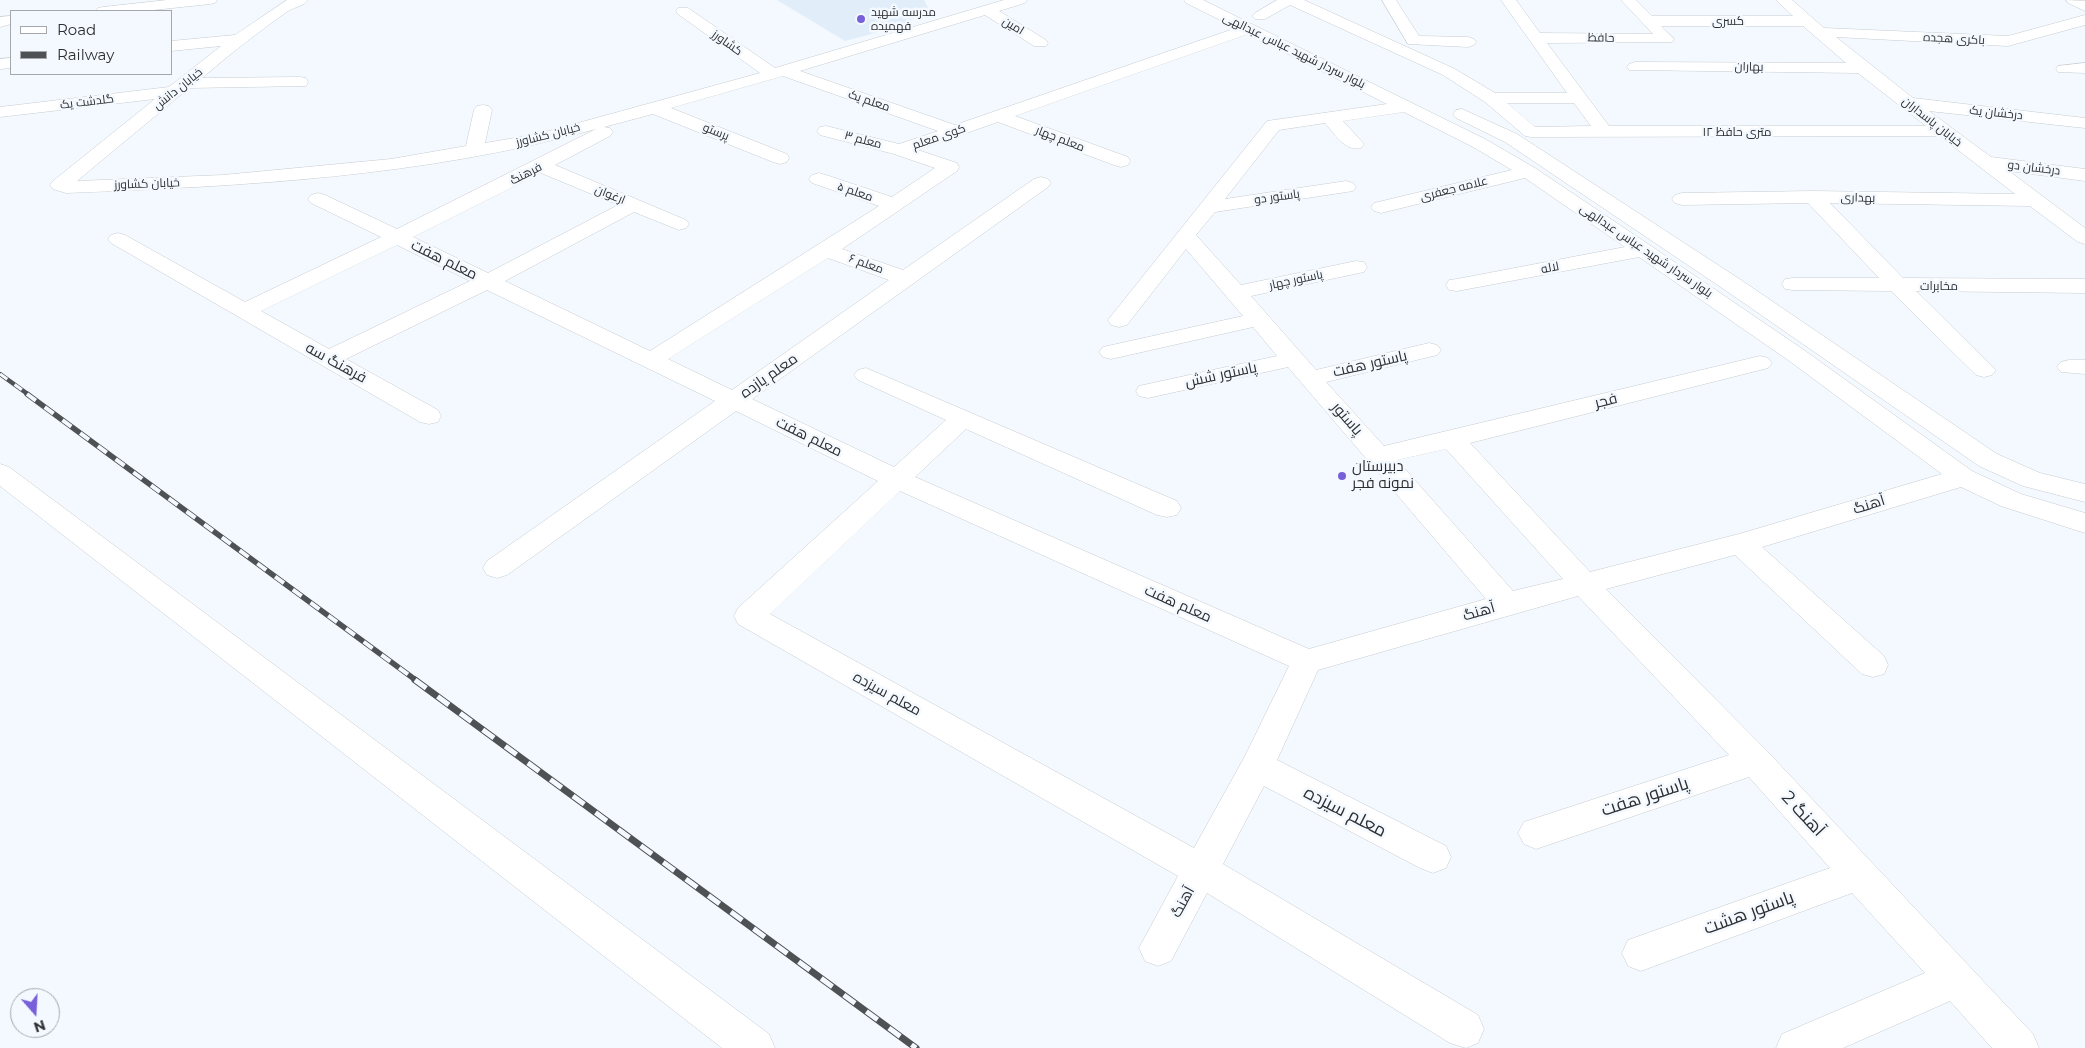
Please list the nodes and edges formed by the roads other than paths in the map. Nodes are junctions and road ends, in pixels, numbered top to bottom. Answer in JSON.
{"nodes":[{"id":1,"x":210,"y":0,"type":"edge"},
{"id":2,"x":1020,"y":0,"type":"edge"},
{"id":3,"x":1191,"y":0,"type":"edge"},
{"id":4,"x":1229,"y":0,"type":"edge"},
{"id":5,"x":1288,"y":0,"type":"edge"},
{"id":6,"x":1292,"y":0,"type":"edge"},
{"id":7,"x":1389,"y":0,"type":"edge"},
{"id":8,"x":1508,"y":0,"type":"edge"},
{"id":9,"x":1628,"y":0,"type":"edge"},
{"id":10,"x":1783,"y":0,"type":"edge"},
{"id":11,"x":2073,"y":0,"type":"edge"},
{"id":12,"x":292,"y":2,"type":"edge"},
{"id":13,"x":2085,"y":7,"type":"edge"},
{"id":14,"x":113,"y":10,"type":"edge"},
{"id":15,"x":987,"y":10,"type":"junction"},
{"id":16,"x":683,"y":11,"type":"dead end"},
{"id":17,"x":2085,"y":20,"type":"edge"},
{"id":18,"x":1648,"y":21,"type":"junction"},
{"id":19,"x":1254,"y":22,"type":"junction"},
{"id":20,"x":1814,"y":26,"type":"junction"},
{"id":21,"x":239,"y":38,"type":"junction"},
{"id":22,"x":1535,"y":38,"type":"junction"},
{"id":23,"x":1666,"y":39,"type":"junction"},
{"id":24,"x":1468,"y":42,"type":"dead end"},
{"id":25,"x":1040,"y":43,"type":"dead end"},
{"id":26,"x":172,"y":46,"type":"edge"},
{"id":27,"x":1635,"y":67,"type":"dead end"},
{"id":28,"x":1691,"y":67,"type":"junction"},
{"id":29,"x":1862,"y":68,"type":"junction"},
{"id":30,"x":2064,"y":68,"type":"dead end"},
{"id":31,"x":2085,"y":68,"type":"edge"},
{"id":32,"x":777,"y":72,"type":"junction"},
{"id":33,"x":300,"y":82,"type":"dead end"},
{"id":34,"x":179,"y":88,"type":"junction"},
{"id":35,"x":1490,"y":98,"type":"junction"},
{"id":36,"x":1580,"y":98,"type":"junction"},
{"id":37,"x":1907,"y":103,"type":"junction"},
{"id":38,"x":652,"y":107,"type":"junction"},
{"id":39,"x":1405,"y":107,"type":"junction"},
{"id":40,"x":482,"y":110,"type":"dead end"},
{"id":41,"x":0,"y":112,"type":"edge"},
{"id":42,"x":999,"y":116,"type":"junction"},
{"id":43,"x":1328,"y":117,"type":"junction"},
{"id":44,"x":2085,"y":123,"type":"edge"},
{"id":45,"x":826,"y":131,"type":"dead end"},
{"id":46,"x":956,"y":131,"type":"junction"},
{"id":47,"x":1944,"y":131,"type":"junction"},
{"id":48,"x":1604,"y":132,"type":"junction"},
{"id":49,"x":1355,"y":144,"type":"dead end"},
{"id":50,"x":474,"y":150,"type":"junction"},
{"id":51,"x":900,"y":150,"type":"junction"},
{"id":52,"x":780,"y":158,"type":"dead end"},
{"id":53,"x":1121,"y":162,"type":"dead end"},
{"id":54,"x":1984,"y":162,"type":"junction"},
{"id":55,"x":541,"y":166,"type":"junction"},
{"id":56,"x":1528,"y":172,"type":"junction"},
{"id":57,"x":2085,"y":175,"type":"edge"},
{"id":58,"x":819,"y":180,"type":"dead end"},
{"id":59,"x":1041,"y":183,"type":"dead end"},
{"id":60,"x":60,"y":185,"type":"joint"},
{"id":61,"x":1346,"y":187,"type":"dead end"},
{"id":62,"x":1812,"y":197,"type":"junction"},
{"id":63,"x":318,"y":199,"type":"dead end"},
{"id":64,"x":1682,"y":199,"type":"dead end"},
{"id":65,"x":2034,"y":200,"type":"junction"},
{"id":66,"x":633,"y":204,"type":"junction"},
{"id":67,"x":892,"y":204,"type":"junction"},
{"id":68,"x":1208,"y":207,"type":"junction"},
{"id":69,"x":1381,"y":207,"type":"dead end"},
{"id":70,"x":679,"y":224,"type":"dead end"},
{"id":71,"x":1186,"y":236,"type":"junction"},
{"id":72,"x":398,"y":238,"type":"junction"},
{"id":73,"x":2085,"y":238,"type":"edge"},
{"id":74,"x":118,"y":239,"type":"dead end"},
{"id":75,"x":826,"y":250,"type":"junction"},
{"id":76,"x":1644,"y":250,"type":"junction"},
{"id":77,"x":1356,"y":267,"type":"dead end"},
{"id":78,"x":907,"y":278,"type":"junction"},
{"id":79,"x":488,"y":281,"type":"junction"},
{"id":80,"x":1793,"y":284,"type":"dead end"},
{"id":81,"x":1457,"y":285,"type":"dead end"},
{"id":82,"x":1897,"y":286,"type":"junction"},
{"id":83,"x":2085,"y":286,"type":"edge"},
{"id":84,"x":1236,"y":293,"type":"junction"},
{"id":85,"x":243,"y":311,"type":"junction"},
{"id":86,"x":1119,"y":320,"type":"dead end"},
{"id":87,"x":1260,"y":320,"type":"junction"},
{"id":88,"x":1429,"y":350,"type":"dead end"},
{"id":89,"x":1111,"y":352,"type":"dead end"},
{"id":90,"x":328,"y":359,"type":"junction"},
{"id":91,"x":1294,"y":359,"type":"junction"},
{"id":92,"x":651,"y":360,"type":"junction"},
{"id":93,"x":1760,"y":363,"type":"dead end"},
{"id":94,"x":1984,"y":370,"type":"dead end"},
{"id":95,"x":866,"y":375,"type":"dead end"},
{"id":96,"x":1311,"y":378,"type":"junction"},
{"id":97,"x":1148,"y":391,"type":"dead end"},
{"id":98,"x":735,"y":401,"type":"junction"},
{"id":99,"x":429,"y":416,"type":"dead end"},
{"id":100,"x":963,"y":418,"type":"junction"},
{"id":101,"x":1452,"y":439,"type":"junction"},
{"id":102,"x":1379,"y":456,"type":"junction"},
{"id":103,"x":0,"y":473,"type":"edge"},
{"id":104,"x":1963,"y":476,"type":"junction"},
{"id":105,"x":898,"y":480,"type":"junction"},
{"id":106,"x":2085,"y":493,"type":"edge"},
{"id":107,"x":1167,"y":508,"type":"dead end"},
{"id":108,"x":2085,"y":523,"type":"edge"},
{"id":109,"x":1740,"y":544,"type":"junction"},
{"id":110,"x":497,"y":568,"type":"dead end"},
{"id":111,"x":1584,"y":584,"type":"junction"},
{"id":112,"x":1507,"y":604,"type":"junction"},
{"id":113,"x":1307,"y":661,"type":"junction"},
{"id":114,"x":1873,"y":665,"type":"dead end"},
{"id":115,"x":1755,"y":761,"type":"junction"},
{"id":116,"x":1257,"y":766,"type":"junction"},
{"id":117,"x":1536,"y":833,"type":"dead end"},
{"id":118,"x":1433,"y":857,"type":"dead end"},
{"id":119,"x":1201,"y":870,"type":"junction"},
{"id":120,"x":1858,"y":874,"type":"junction"},
{"id":121,"x":1158,"y":948,"type":"dead end"},
{"id":122,"x":1641,"y":953,"type":"dead end"},
{"id":123,"x":1955,"y":979,"type":"junction"},
{"id":124,"x":1464,"y":1029,"type":"dead end"},
{"id":125,"x":755,"y":1048,"type":"edge"},
{"id":126,"x":1796,"y":1048,"type":"edge"},
{"id":127,"x":2019,"y":1048,"type":"edge"}],
"edges":[{"from":1,"to":14,"type":"street"},
{"from":2,"to":15,"type":"street","name":"خیابان کشاورز"},
{"from":3,"to":19,"type":"street","name":"بلوار سردار شهید عباس عبدالهی"},
{"from":4,"to":19,"type":"street","name":"بلوار سردار شهید عباس عبدالهی"},
{"from":5,"to":19,"type":"street","name":"کوی معلم"},
{"from":6,"to":35,"type":"street"},
{"from":7,"to":24,"type":"street"},
{"from":8,"to":22,"type":"street"},
{"from":9,"to":18,"type":"street"},
{"from":10,"to":20,"type":"street","name":"خیابان پاسداران"},
{"from":11,"to":13,"type":"street"},
{"from":12,"to":21,"type":"street","name":"خیابان دانش"},
{"from":15,"to":25,"type":"street","name":"امین"},
{"from":15,"to":32,"type":"street","name":"خیابان کشاورز"},
{"from":16,"to":32,"type":"street","name":"کشاورز"},
{"from":17,"to":20,"type":"street","name":"باکری هجده"},
{"from":18,"to":20,"type":"street","name":"کسری"},
{"from":18,"to":23,"type":"street"},
{"from":19,"to":39,"type":"street","name":"بلوار سردار شهید عباس عبدالهی"},
{"from":19,"to":42,"type":"street","name":"کوی معلم"},
{"from":19,"to":106,"type":"street","name":"بلوار سردار شهید عباس عبدالهی"},
{"from":20,"to":29,"type":"street","name":"خیابان پاسداران"},
{"from":21,"to":26,"type":"street"},
{"from":21,"to":34,"type":"street","name":"خیابان دانش"},
{"from":22,"to":23,"type":"street","name":"حافظ"},
{"from":22,"to":36,"type":"street"},
{"from":23,"to":28,"type":"street"},
{"from":27,"to":28,"type":"street","name":"بهاران"},
{"from":28,"to":29,"type":"street","name":"بهاران"},
{"from":29,"to":37,"type":"street","name":"خیابان پاسداران"},
{"from":30,"to":31,"type":"street"},
{"from":32,"to":38,"type":"street","name":"خیابان کشاورز"},
{"from":32,"to":46,"type":"street","name":"معلم یک"},
{"from":33,"to":34,"type":"street","name":"گلدشت یک"},
{"from":34,"to":41,"type":"street","name":"گلدشت یک"},
{"from":34,"to":60,"type":"street","name":"خیابان دانش"},
{"from":35,"to":36,"type":"street"},
{"from":35,"to":48,"type":"street","name":"۱۲ متری حافظ"},
{"from":36,"to":48,"type":"street"},
{"from":37,"to":44,"type":"street","name":"درخشان یک"},
{"from":37,"to":47,"type":"street","name":"خیابان پاسداران"},
{"from":38,"to":50,"type":"street","name":"خیابان کشاورز"},
{"from":38,"to":52,"type":"street","name":"پرستو"},
{"from":38,"to":55,"type":"street","name":"فرهنگ"},
{"from":39,"to":43,"type":"street"},
{"from":39,"to":56,"type":"street","name":"بلوار سردار شهید عباس عبدالهی"},
{"from":40,"to":50,"type":"street"},
{"from":42,"to":46,"type":"street","name":"کوی معلم"},
{"from":42,"to":53,"type":"street","name":"معلم چهار"},
{"from":43,"to":49,"type":"street"},
{"from":43,"to":68,"type":"street"},
{"from":45,"to":51,"type":"street","name":"معلم ۳"},
{"from":46,"to":51,"type":"street","name":"کوی معلم"},
{"from":47,"to":48,"type":"street","name":"۱۲ متری حافظ"},
{"from":47,"to":54,"type":"street","name":"خیابان پاسداران"},
{"from":50,"to":60,"type":"street","name":"خیابان کشاورز"},
{"from":51,"to":67,"type":"street","name":"کوی معلم"},
{"from":54,"to":57,"type":"street","name":"درخشان دو"},
{"from":54,"to":65,"type":"street","name":"خیابان پاسداران"},
{"from":55,"to":66,"type":"street","name":"ارغوان"},
{"from":55,"to":72,"type":"street","name":"فرهنگ"},
{"from":56,"to":69,"type":"street","name":"علامه جعفری"},
{"from":56,"to":76,"type":"street","name":"بلوار سردار شهید عباس عبدالهی"},
{"from":58,"to":67,"type":"street","name":"معلم ۵"},
{"from":59,"to":78,"type":"street","name":"معلم یازده"},
{"from":61,"to":68,"type":"street","name":"پاستور دو"},
{"from":62,"to":64,"type":"street","name":"بهداری"},
{"from":62,"to":65,"type":"street","name":"بهداری"},
{"from":62,"to":82,"type":"street"},
{"from":63,"to":72,"type":"street","name":"معلم هفت"},
{"from":65,"to":73,"type":"street","name":"خیابان پاسداران"},
{"from":66,"to":70,"type":"street","name":"ارغوان"},
{"from":66,"to":79,"type":"street"},
{"from":67,"to":75,"type":"street","name":"کوی معلم"},
{"from":68,"to":71,"type":"street"},
{"from":71,"to":84,"type":"street","name":"پاستور"},
{"from":71,"to":86,"type":"street"},
{"from":72,"to":79,"type":"street","name":"معلم هفت"},
{"from":72,"to":85,"type":"street"},
{"from":74,"to":85,"type":"street","name":"فرهنگ سه"},
{"from":75,"to":78,"type":"street","name":"معلم ۶"},
{"from":75,"to":92,"type":"street","name":"کوی معلم"},
{"from":76,"to":81,"type":"street","name":"لاله"},
{"from":76,"to":104,"type":"street","name":"بلوار سردار شهید عباس عبدالهی"},
{"from":77,"to":84,"type":"street","name":"پاستور چهار"},
{"from":78,"to":98,"type":"street","name":"معلم یازده"},
{"from":79,"to":90,"type":"street"},
{"from":79,"to":92,"type":"street","name":"معلم هفت"},
{"from":80,"to":82,"type":"street","name":"مخابرات"},
{"from":82,"to":83,"type":"street","name":"مخابرات"},
{"from":82,"to":94,"type":"street"},
{"from":84,"to":87,"type":"street","name":"پاستور"},
{"from":85,"to":90,"type":"street","name":"فرهنگ سه"},
{"from":87,"to":89,"type":"street"},
{"from":87,"to":91,"type":"street","name":"پاستور"},
{"from":88,"to":96,"type":"street","name":"پاستور هفت"},
{"from":90,"to":99,"type":"street","name":"فرهنگ سه"},
{"from":91,"to":96,"type":"street","name":"پاستور"},
{"from":91,"to":97,"type":"street","name":"پاستور شش"},
{"from":92,"to":98,"type":"street","name":"معلم هفت"},
{"from":93,"to":101,"type":"street","name":"فجر"},
{"from":95,"to":100,"type":"street"},
{"from":96,"to":102,"type":"street","name":"پاستور"},
{"from":98,"to":105,"type":"street","name":"معلم هفت"},
{"from":98,"to":110,"type":"street","name":"معلم یازده"},
{"from":100,"to":105,"type":"street"},
{"from":100,"to":107,"type":"street"},
{"from":101,"to":102,"type":"street","name":"فجر"},
{"from":101,"to":111,"type":"street","name":"آهنگ 2"},
{"from":102,"to":112,"type":"street","name":"پاستور"},
{"from":103,"to":125,"type":"street"},
{"from":104,"to":108,"type":"street","name":"بلوار سردار شهید عباس عبدالهی"},
{"from":104,"to":109,"type":"street","name":"آهنگ"},
{"from":105,"to":113,"type":"street","name":"معلم هفت"},
{"from":105,"to":119,"type":"street","name":"معلم سیزده"},
{"from":109,"to":111,"type":"street","name":"آهنگ"},
{"from":109,"to":114,"type":"street"},
{"from":111,"to":112,"type":"street","name":"آهنگ"},
{"from":111,"to":115,"type":"street","name":"آهنگ 2"},
{"from":112,"to":113,"type":"street","name":"آهنگ"},
{"from":113,"to":116,"type":"street","name":"آهنگ"},
{"from":115,"to":117,"type":"street","name":"پاستور هفت"},
{"from":115,"to":120,"type":"street","name":"آهنگ 2"},
{"from":116,"to":118,"type":"street","name":"معلم سیزده"},
{"from":116,"to":119,"type":"street","name":"آهنگ"},
{"from":119,"to":121,"type":"street","name":"آهنگ"},
{"from":119,"to":124,"type":"street"},
{"from":120,"to":122,"type":"street","name":"پاستور هشت"},
{"from":120,"to":123,"type":"street","name":"آهنگ 2"},
{"from":123,"to":126,"type":"street"},
{"from":123,"to":127,"type":"street","name":"آهنگ 2"}]}
